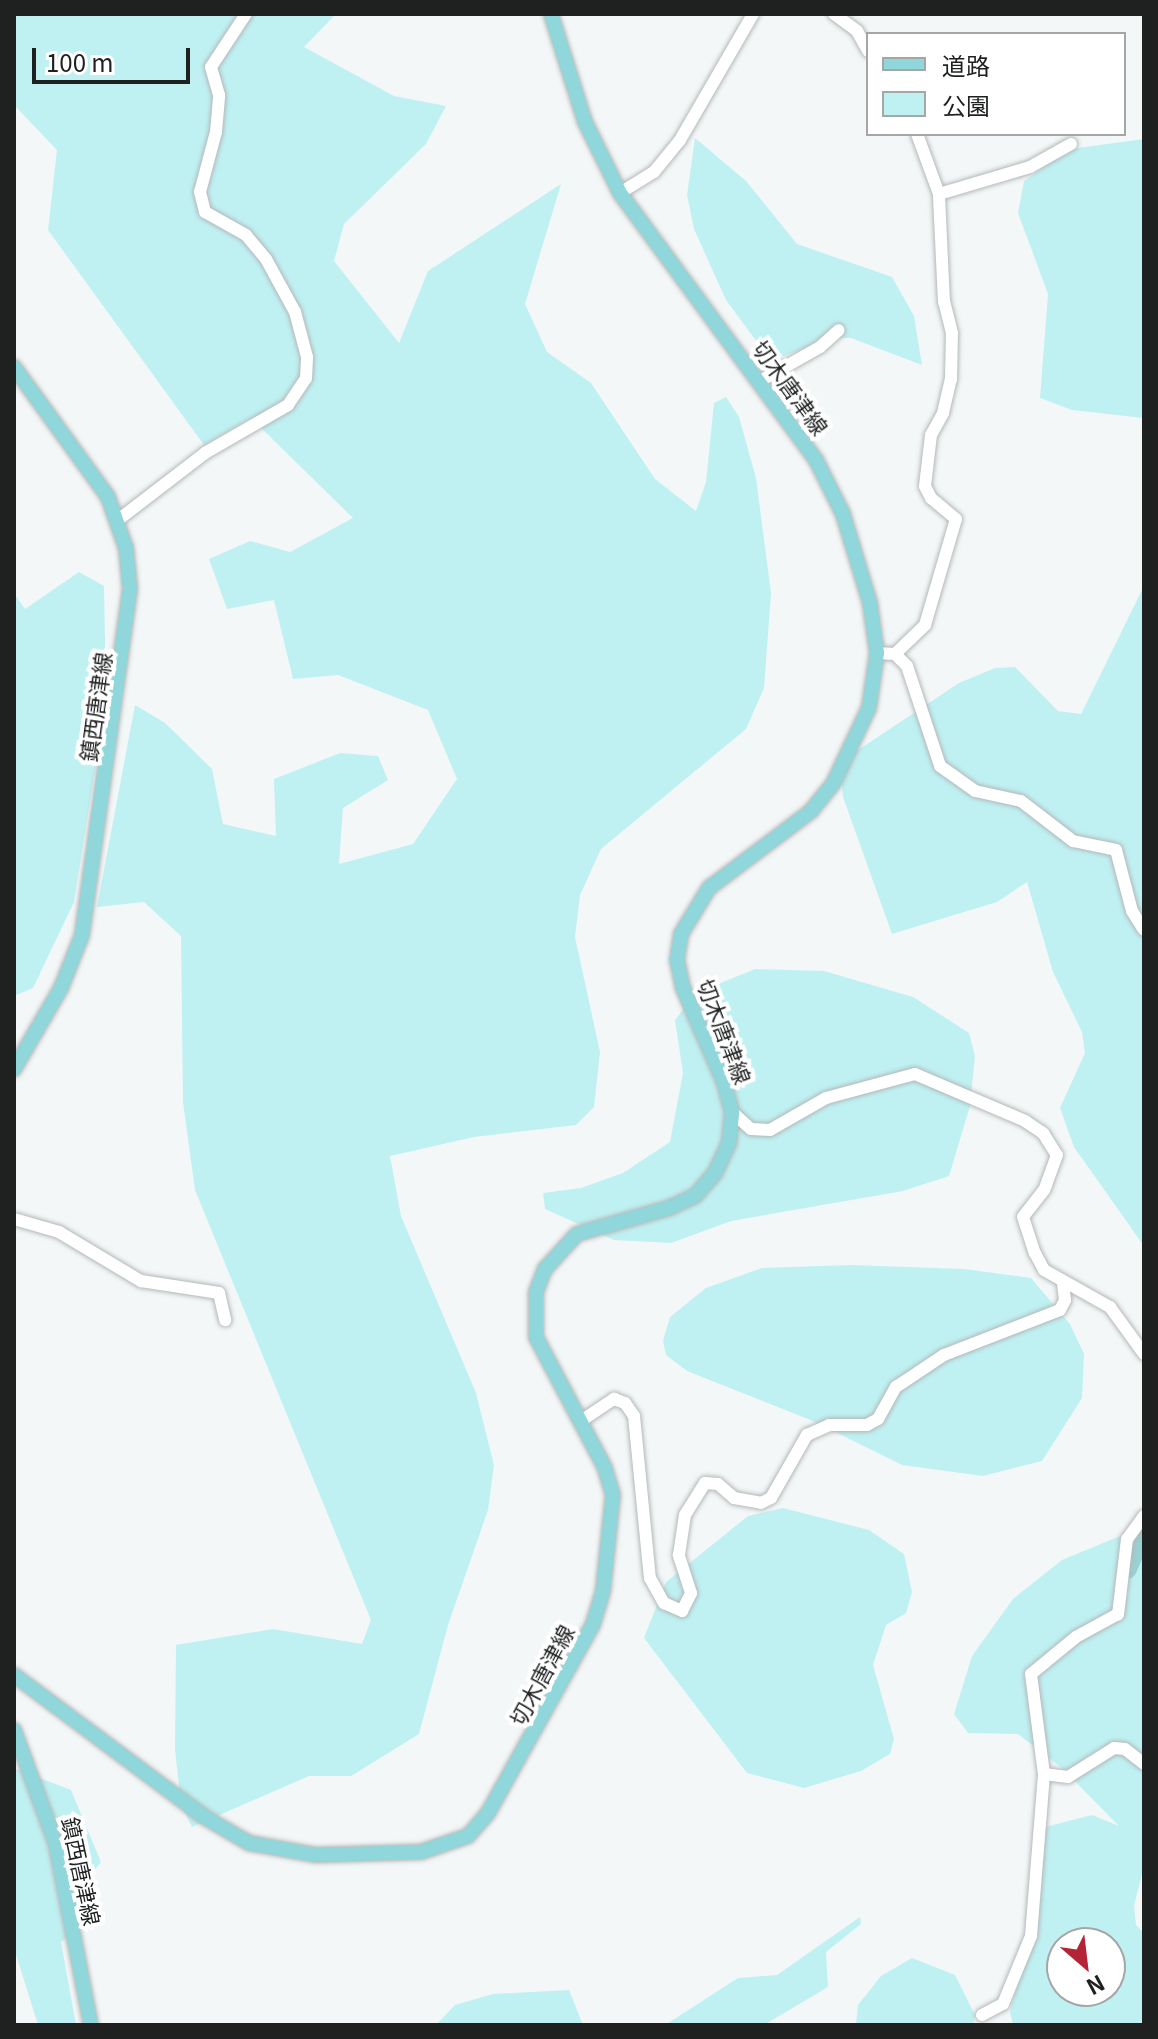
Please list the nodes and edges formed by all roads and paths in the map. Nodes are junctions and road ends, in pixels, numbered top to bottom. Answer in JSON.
{"nodes":[{"id":1,"x":246,"y":14,"type":"edge"},
{"id":2,"x":551,"y":14,"type":"edge"},
{"id":3,"x":753,"y":14,"type":"edge"},
{"id":4,"x":834,"y":14,"type":"edge"},
{"id":5,"x":866,"y":47,"type":"edge"},
{"id":6,"x":918,"y":136,"type":"edge"},
{"id":7,"x":1071,"y":144,"type":"dead end"},
{"id":8,"x":620,"y":193,"type":"junction"},
{"id":9,"x":939,"y":194,"type":"junction"},
{"id":10,"x":839,"y":330,"type":"dead end"},
{"id":11,"x":14,"y":367,"type":"edge"},
{"id":12,"x":760,"y":381,"type":"junction"},
{"id":13,"x":118,"y":520,"type":"junction"},
{"id":14,"x":877,"y":653,"type":"junction"},
{"id":15,"x":895,"y":654,"type":"junction"},
{"id":16,"x":1144,"y":930,"type":"edge"},
{"id":17,"x":14,"y":1069,"type":"edge"},
{"id":18,"x":732,"y":1112,"type":"junction"},
{"id":19,"x":14,"y":1219,"type":"edge"},
{"id":20,"x":1063,"y":1283,"type":"junction"},
{"id":21,"x":225,"y":1320,"type":"dead end"},
{"id":22,"x":1144,"y":1354,"type":"edge"},
{"id":23,"x":581,"y":1421,"type":"junction"},
{"id":24,"x":1144,"y":1516,"type":"edge"},
{"id":25,"x":14,"y":1675,"type":"edge"},
{"id":26,"x":14,"y":1730,"type":"edge"},
{"id":27,"x":1144,"y":1764,"type":"edge"},
{"id":28,"x":1044,"y":1774,"type":"junction"},
{"id":29,"x":982,"y":2015,"type":"dead end"},
{"id":30,"x":91,"y":2025,"type":"edge"}],
"edges":[{"from":1,"to":13,"type":"street"},
{"from":2,"to":8,"type":"main road","name":"切木唐津線"},
{"from":3,"to":8,"type":"street"},
{"from":4,"to":5,"type":"street"},
{"from":6,"to":9,"type":"street"},
{"from":7,"to":9,"type":"street"},
{"from":8,"to":12,"type":"main road","name":"切木唐津線"},
{"from":9,"to":15,"type":"street"},
{"from":10,"to":12,"type":"street"},
{"from":11,"to":13,"type":"main road","name":"鎮西唐津線"},
{"from":12,"to":14,"type":"main road","name":"切木唐津線"},
{"from":13,"to":17,"type":"main road","name":"鎮西唐津線"},
{"from":14,"to":15,"type":"street"},
{"from":14,"to":18,"type":"main road","name":"切木唐津線"},
{"from":15,"to":16,"type":"street"},
{"from":18,"to":20,"type":"street"},
{"from":18,"to":23,"type":"main road","name":"切木唐津線"},
{"from":19,"to":21,"type":"street"},
{"from":20,"to":22,"type":"street"},
{"from":20,"to":23,"type":"street"},
{"from":23,"to":25,"type":"main road","name":"切木唐津線"},
{"from":24,"to":28,"type":"street"},
{"from":26,"to":30,"type":"main road","name":"鎮西唐津線"},
{"from":27,"to":28,"type":"street"},
{"from":28,"to":29,"type":"street"}]}
